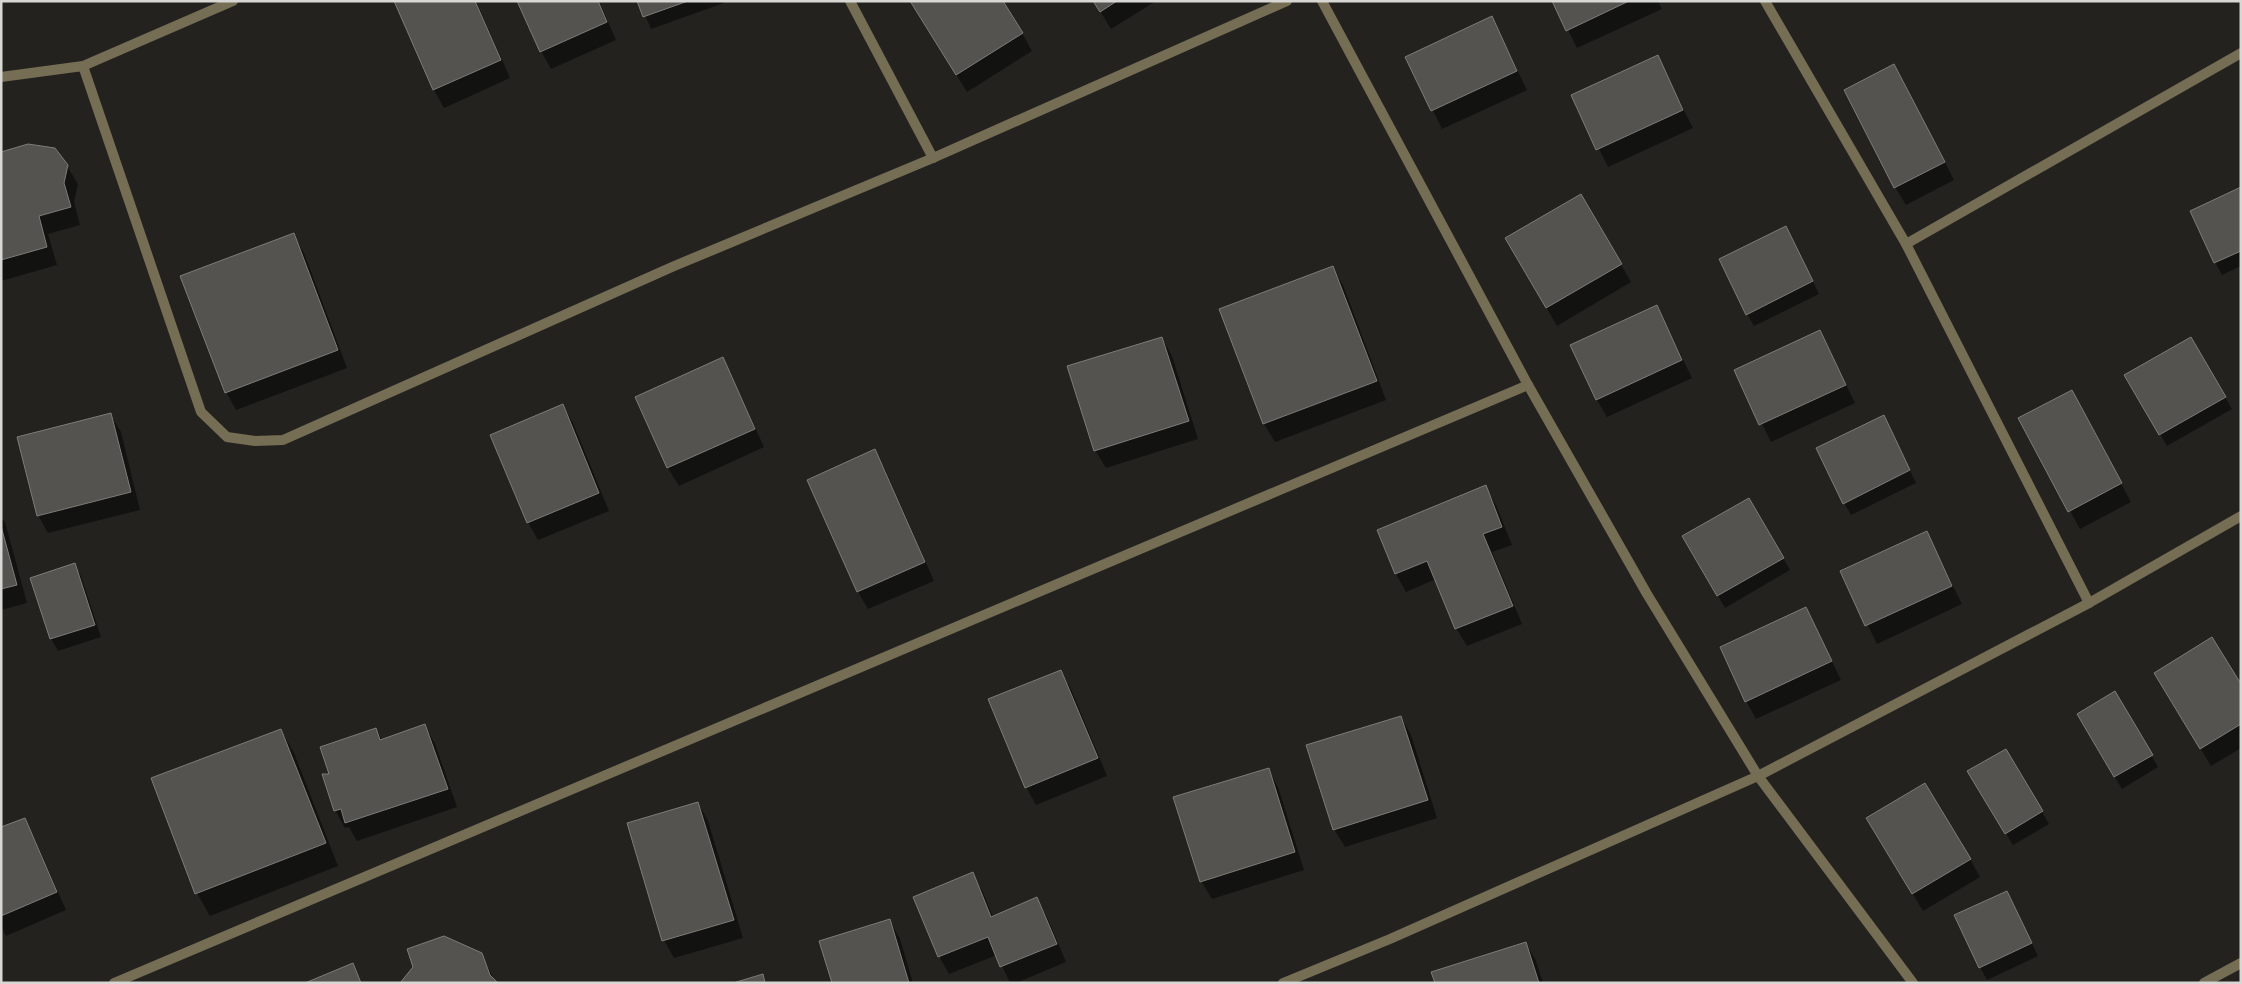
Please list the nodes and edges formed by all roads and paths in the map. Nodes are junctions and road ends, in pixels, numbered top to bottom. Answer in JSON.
{"nodes":[{"id":1,"x":233,"y":1,"type":"edge"},
{"id":2,"x":850,"y":1,"type":"edge"},
{"id":3,"x":1288,"y":1,"type":"edge"},
{"id":4,"x":1322,"y":1,"type":"edge"},
{"id":5,"x":1765,"y":1,"type":"edge"},
{"id":6,"x":2241,"y":54,"type":"edge"},
{"id":7,"x":83,"y":66,"type":"junction"},
{"id":8,"x":1,"y":77,"type":"edge"},
{"id":9,"x":933,"y":158,"type":"junction"},
{"id":10,"x":1906,"y":244,"type":"junction"},
{"id":11,"x":1528,"y":385,"type":"junction"},
{"id":12,"x":2241,"y":516,"type":"edge"},
{"id":13,"x":2089,"y":603,"type":"junction"},
{"id":14,"x":1758,"y":776,"type":"junction"},
{"id":15,"x":2241,"y":963,"type":"edge"},
{"id":16,"x":114,"y":983,"type":"edge"},
{"id":17,"x":1283,"y":983,"type":"edge"},
{"id":18,"x":1913,"y":983,"type":"edge"},
{"id":19,"x":2204,"y":983,"type":"edge"}],
"edges":[{"from":1,"to":7,"type":"street"},
{"from":2,"to":9,"type":"street"},
{"from":3,"to":9,"type":"street"},
{"from":4,"to":11,"type":"street"},
{"from":5,"to":10,"type":"street"},
{"from":6,"to":10,"type":"street"},
{"from":7,"to":8,"type":"street"},
{"from":7,"to":9,"type":"street"},
{"from":10,"to":13,"type":"street"},
{"from":11,"to":14,"type":"street"},
{"from":11,"to":16,"type":"street"},
{"from":12,"to":13,"type":"street"},
{"from":13,"to":14,"type":"street"},
{"from":14,"to":17,"type":"street"},
{"from":14,"to":18,"type":"street"},
{"from":15,"to":19,"type":"street"}]}
